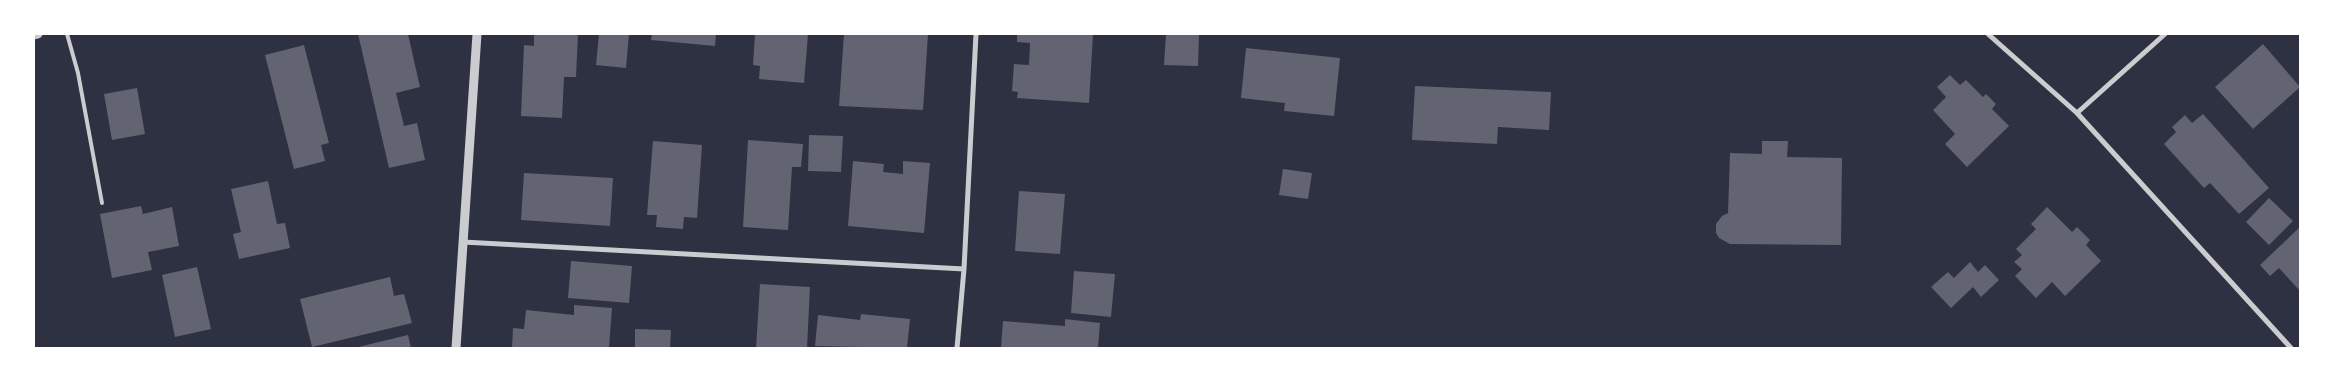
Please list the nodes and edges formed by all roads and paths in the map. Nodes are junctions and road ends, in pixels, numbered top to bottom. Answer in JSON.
{"nodes":[{"id":1,"x":38,"y":34,"type":"edge"},
{"id":2,"x":67,"y":34,"type":"edge"},
{"id":3,"x":477,"y":34,"type":"edge"},
{"id":4,"x":976,"y":34,"type":"edge"},
{"id":5,"x":1988,"y":34,"type":"edge"},
{"id":6,"x":2164,"y":34,"type":"edge"},
{"id":7,"x":34,"y":35,"type":"edge"},
{"id":8,"x":2077,"y":113,"type":"junction"},
{"id":9,"x":102,"y":203,"type":"dead end"},
{"id":10,"x":463,"y":242,"type":"junction"},
{"id":11,"x":964,"y":269,"type":"junction"},
{"id":12,"x":456,"y":348,"type":"edge"},
{"id":13,"x":956,"y":348,"type":"edge"},
{"id":14,"x":2291,"y":348,"type":"edge"}],
"edges":[{"from":1,"to":7,"type":"street"},
{"from":2,"to":9,"type":"lane"},
{"from":3,"to":10,"type":"street"},
{"from":4,"to":11,"type":"street"},
{"from":5,"to":8,"type":"street"},
{"from":6,"to":8,"type":"street"},
{"from":8,"to":14,"type":"street"},
{"from":10,"to":11,"type":"street"},
{"from":10,"to":12,"type":"street"},
{"from":11,"to":13,"type":"street"}]}
